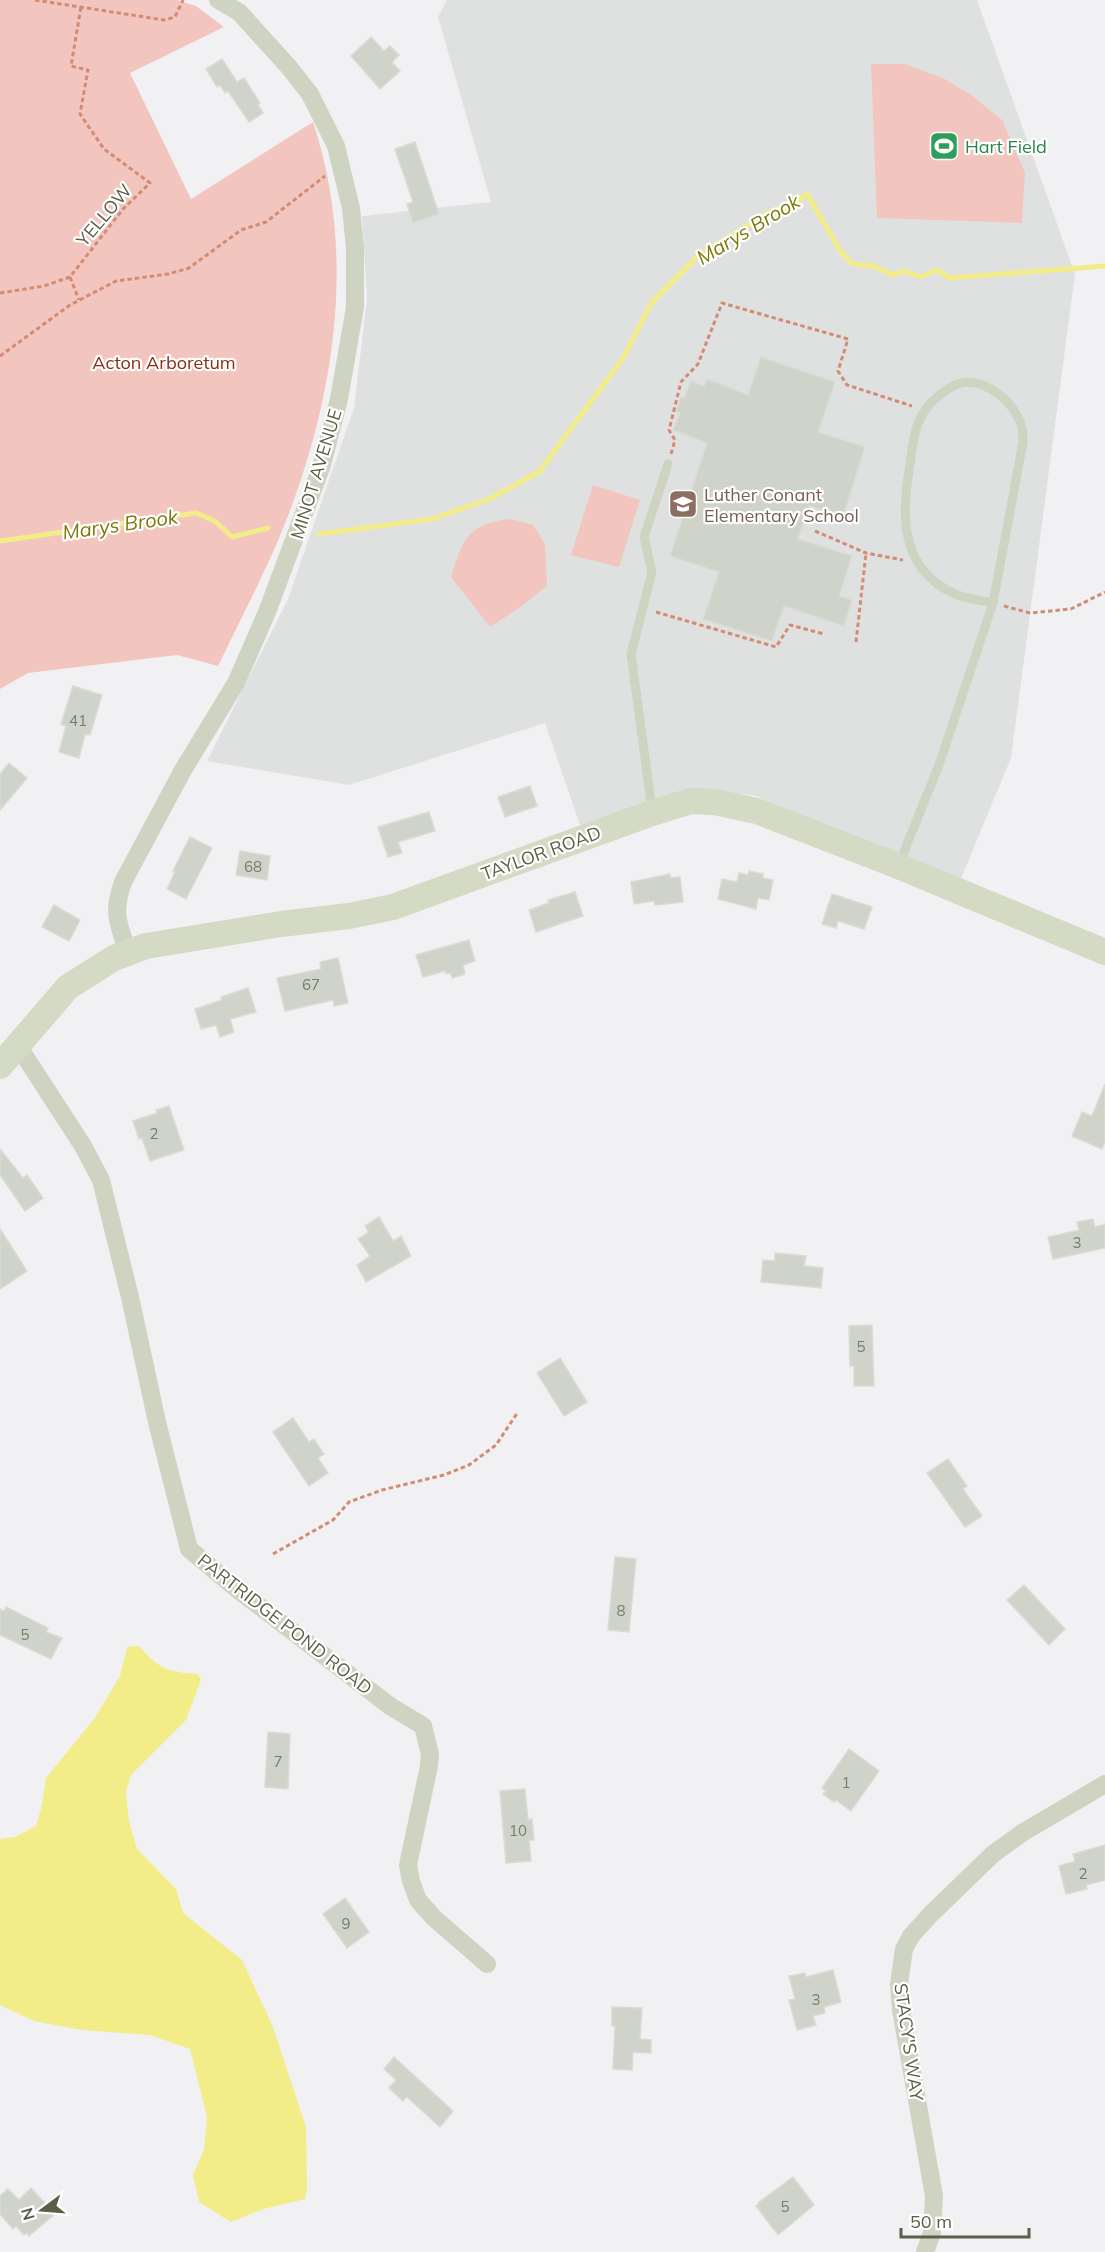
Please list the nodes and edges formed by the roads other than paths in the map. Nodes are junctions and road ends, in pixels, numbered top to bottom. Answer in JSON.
{"nodes":[{"id":1,"x":218,"y":0,"type":"edge"},
{"id":2,"x":668,"y":464,"type":"road end"},
{"id":3,"x":993,"y":603,"type":"junction"},
{"id":4,"x":652,"y":813,"type":"junction"},
{"id":5,"x":898,"y":866,"type":"junction"},
{"id":6,"x":128,"y":952,"type":"junction"},
{"id":7,"x":1105,"y":952,"type":"edge"},
{"id":8,"x":17,"y":1044,"type":"junction"},
{"id":9,"x":0,"y":1066,"type":"edge"},
{"id":10,"x":1105,"y":1784,"type":"edge"},
{"id":11,"x":487,"y":1964,"type":"dead end"},
{"id":12,"x":925,"y":2252,"type":"edge"}],
"edges":[{"from":1,"to":6,"type":"street","name":"MINOT AVENUE"},
{"from":2,"to":4,"type":"lane"},
{"from":3,"to":3,"type":"lane"},
{"from":3,"to":5,"type":"lane"},
{"from":4,"to":5,"type":"street","name":"TAYLOR ROAD"},
{"from":4,"to":6,"type":"street","name":"TAYLOR ROAD"},
{"from":5,"to":7,"type":"street","name":"TAYLOR ROAD"},
{"from":6,"to":8,"type":"street","name":"TAYLOR ROAD"},
{"from":8,"to":9,"type":"street","name":"TAYLOR ROAD"},
{"from":8,"to":11,"type":"street","name":"PARTRIDGE POND ROAD"},
{"from":10,"to":12,"type":"street","name":"STACY'S WAY"}]}
